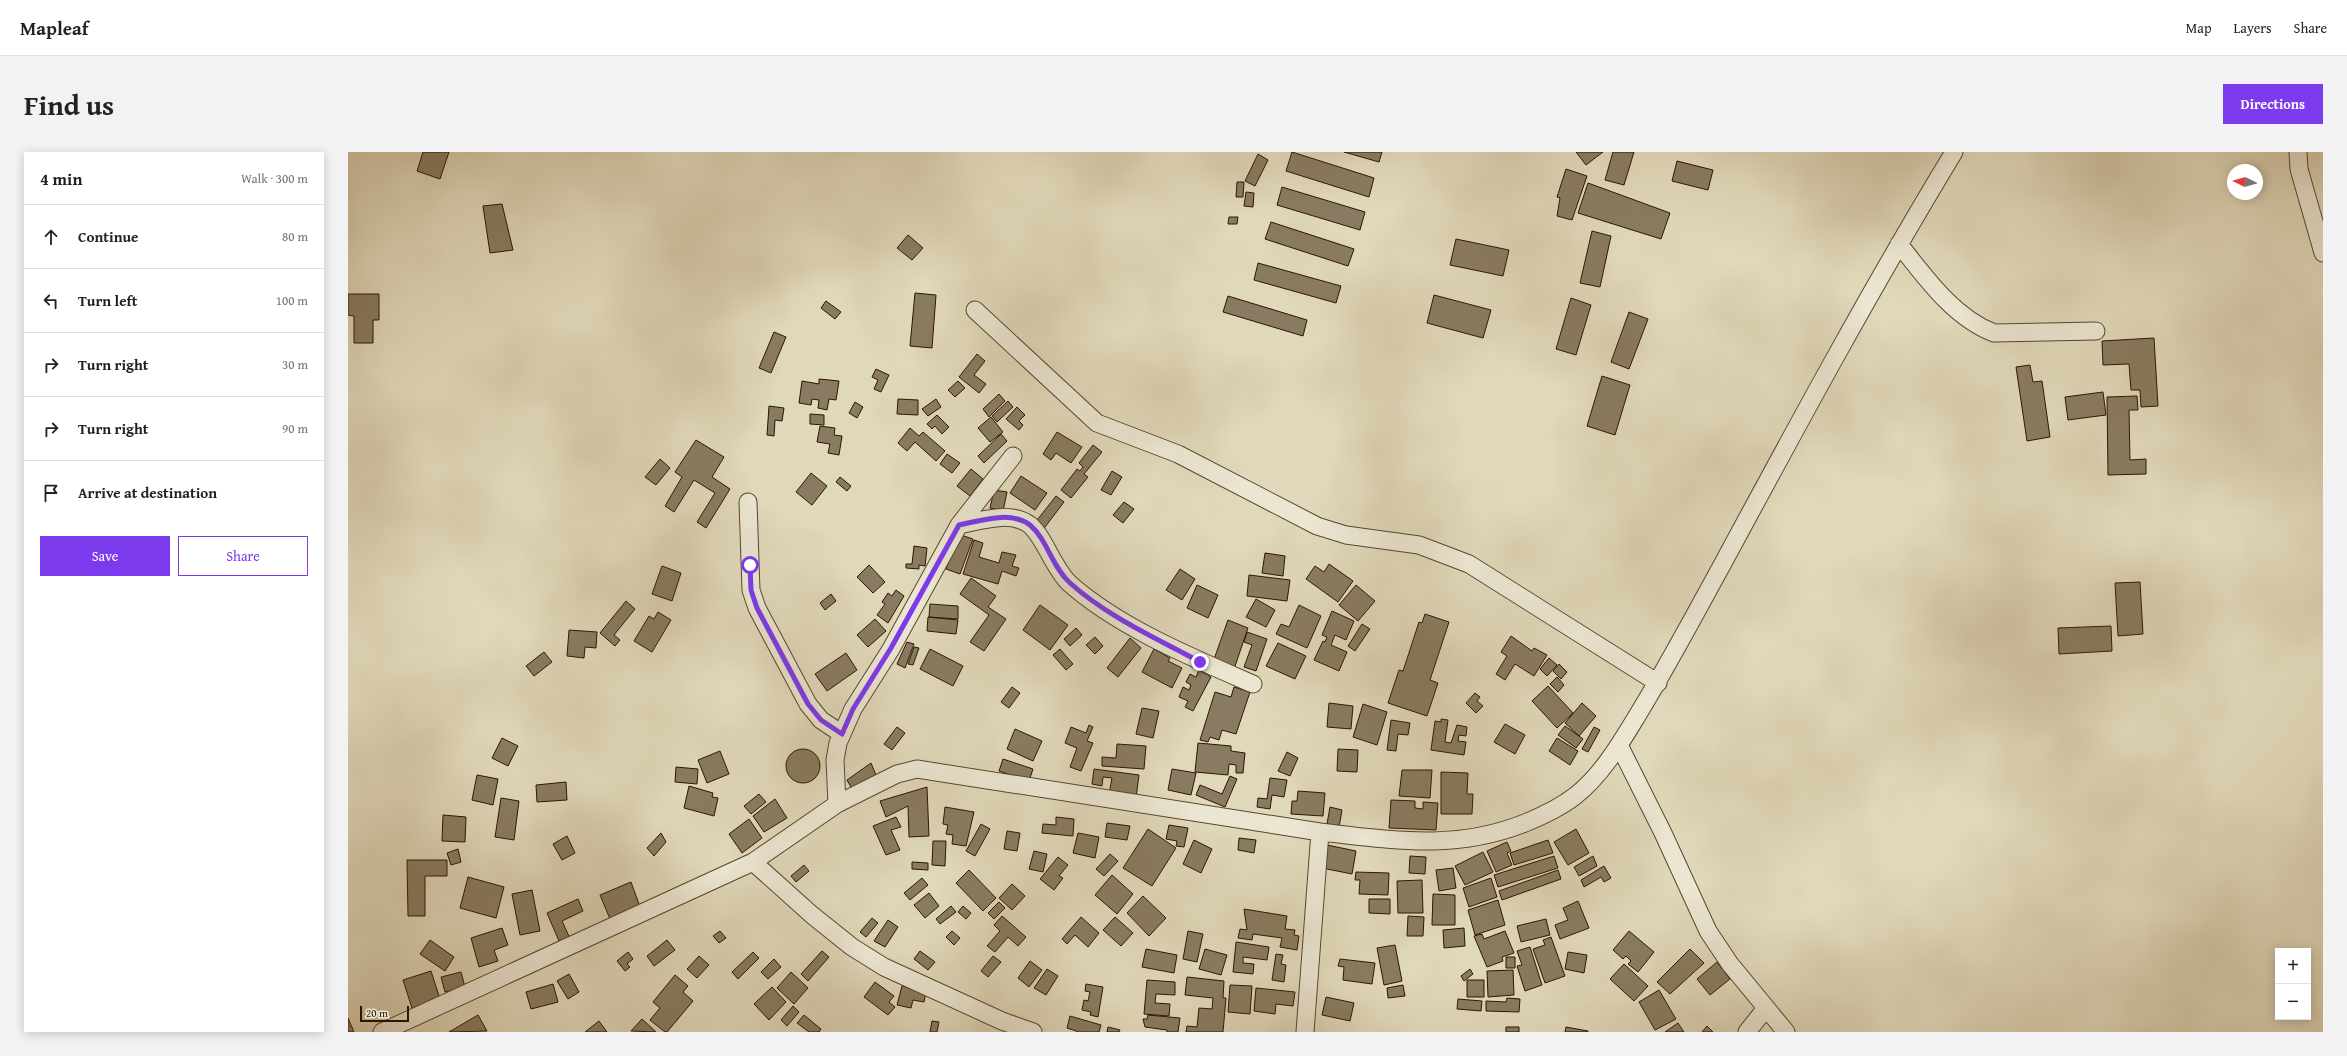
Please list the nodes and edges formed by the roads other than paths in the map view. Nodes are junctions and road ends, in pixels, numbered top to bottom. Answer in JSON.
{"nodes":[{"id":1,"x":1954,"y":152,"type":"edge"},
{"id":2,"x":2298,"y":152,"type":"edge"},
{"id":3,"x":1899,"y":244,"type":"junction"},
{"id":4,"x":2323,"y":253,"type":"edge"},
{"id":5,"x":975,"y":310,"type":"dead end"},
{"id":6,"x":2096,"y":331,"type":"dead end"},
{"id":7,"x":1013,"y":456,"type":"dead end"},
{"id":8,"x":748,"y":502,"type":"dead end"},
{"id":9,"x":959,"y":525,"type":"junction"},
{"id":10,"x":1658,"y":683,"type":"junction"},
{"id":11,"x":1253,"y":684,"type":"dead end"},
{"id":12,"x":842,"y":734,"type":"junction"},
{"id":13,"x":1619,"y":745,"type":"junction"},
{"id":14,"x":837,"y":804,"type":"junction"},
{"id":15,"x":1320,"y":832,"type":"junction"},
{"id":16,"x":753,"y":862,"type":"junction"},
{"id":17,"x":1766,"y":1008,"type":"junction"},
{"id":18,"x":394,"y":1030,"type":"edge"},
{"id":19,"x":1033,"y":1032,"type":"edge"},
{"id":20,"x":1305,"y":1032,"type":"edge"},
{"id":21,"x":1747,"y":1032,"type":"edge"},
{"id":22,"x":1786,"y":1032,"type":"edge"}],
"edges":[{"from":1,"to":3,"type":"street"},
{"from":2,"to":4,"type":"street"},
{"from":3,"to":6,"type":"street"},
{"from":3,"to":10,"type":"street"},
{"from":5,"to":10,"type":"street"},
{"from":7,"to":9,"type":"street"},
{"from":8,"to":12,"type":"street"},
{"from":9,"to":11,"type":"street"},
{"from":9,"to":12,"type":"street"},
{"from":10,"to":13,"type":"street"},
{"from":12,"to":14,"type":"street"},
{"from":13,"to":15,"type":"street"},
{"from":13,"to":17,"type":"street"},
{"from":14,"to":15,"type":"street"},
{"from":14,"to":16,"type":"street"},
{"from":15,"to":20,"type":"street"},
{"from":16,"to":18,"type":"street"},
{"from":16,"to":19,"type":"street"},
{"from":17,"to":21,"type":"street"},
{"from":17,"to":22,"type":"street"}]}
